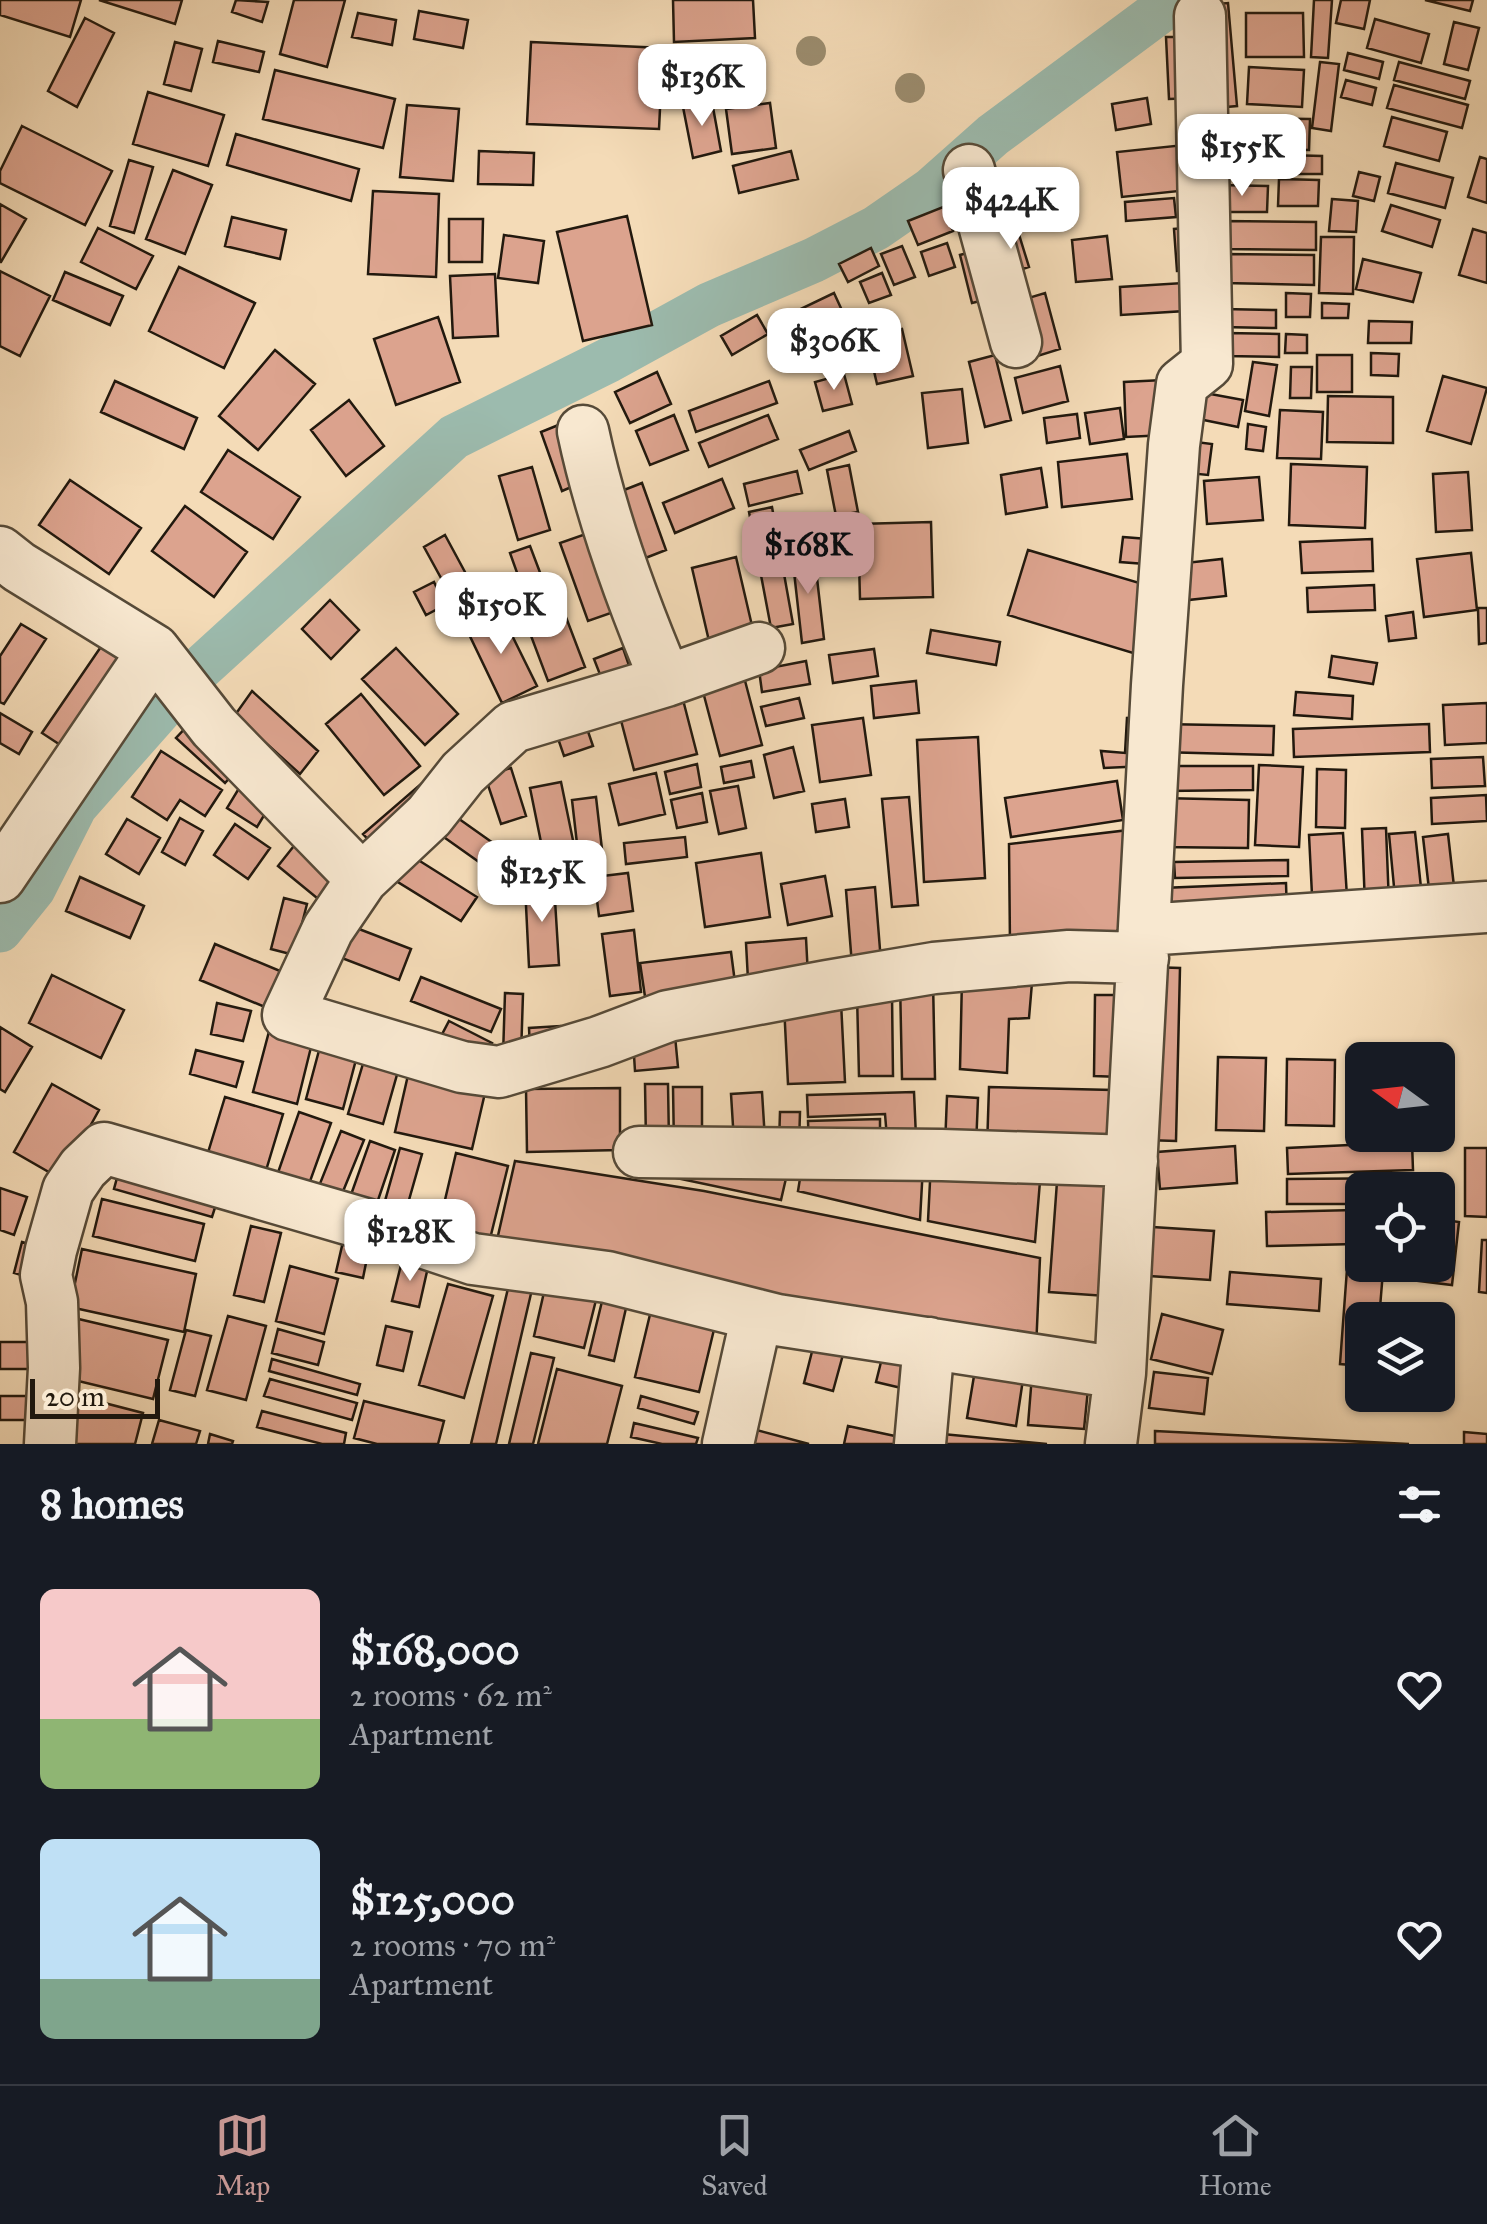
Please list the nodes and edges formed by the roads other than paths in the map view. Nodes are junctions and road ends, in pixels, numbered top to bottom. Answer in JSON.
{"nodes":[{"id":1,"x":1200,"y":16,"type":"dead end"},
{"id":2,"x":969,"y":170,"type":"dead end"},
{"id":3,"x":1016,"y":342,"type":"dead end"},
{"id":4,"x":583,"y":431,"type":"dead end"},
{"id":5,"x":0,"y":552,"type":"edge"},
{"id":6,"x":759,"y":648,"type":"dead end"},
{"id":7,"x":154,"y":650,"type":"junction"},
{"id":8,"x":666,"y":681,"type":"junction"},
{"id":9,"x":0,"y":877,"type":"edge"},
{"id":10,"x":362,"y":879,"type":"junction"},
{"id":11,"x":1487,"y":908,"type":"edge"},
{"id":12,"x":1143,"y":944,"type":"junction"},
{"id":13,"x":639,"y":1152,"type":"dead end"},
{"id":14,"x":1132,"y":1161,"type":"junction"},
{"id":15,"x":757,"y":1315,"type":"junction"},
{"id":16,"x":929,"y":1343,"type":"junction"},
{"id":17,"x":1120,"y":1373,"type":"junction"},
{"id":18,"x":50,"y":1444,"type":"edge"},
{"id":19,"x":728,"y":1444,"type":"edge"},
{"id":20,"x":920,"y":1444,"type":"edge"},
{"id":21,"x":1111,"y":1444,"type":"edge"}],
"edges":[{"from":1,"to":12,"type":"street"},
{"from":2,"to":3,"type":"street"},
{"from":4,"to":8,"type":"street"},
{"from":5,"to":7,"type":"street"},
{"from":6,"to":8,"type":"street"},
{"from":7,"to":9,"type":"street"},
{"from":7,"to":10,"type":"street"},
{"from":8,"to":10,"type":"street"},
{"from":10,"to":12,"type":"street"},
{"from":11,"to":12,"type":"street"},
{"from":12,"to":14,"type":"street"},
{"from":13,"to":14,"type":"street"},
{"from":14,"to":17,"type":"street"},
{"from":15,"to":16,"type":"street"},
{"from":15,"to":18,"type":"street"},
{"from":15,"to":19,"type":"street"},
{"from":16,"to":17,"type":"street"},
{"from":16,"to":20,"type":"street"},
{"from":17,"to":21,"type":"street"}]}
